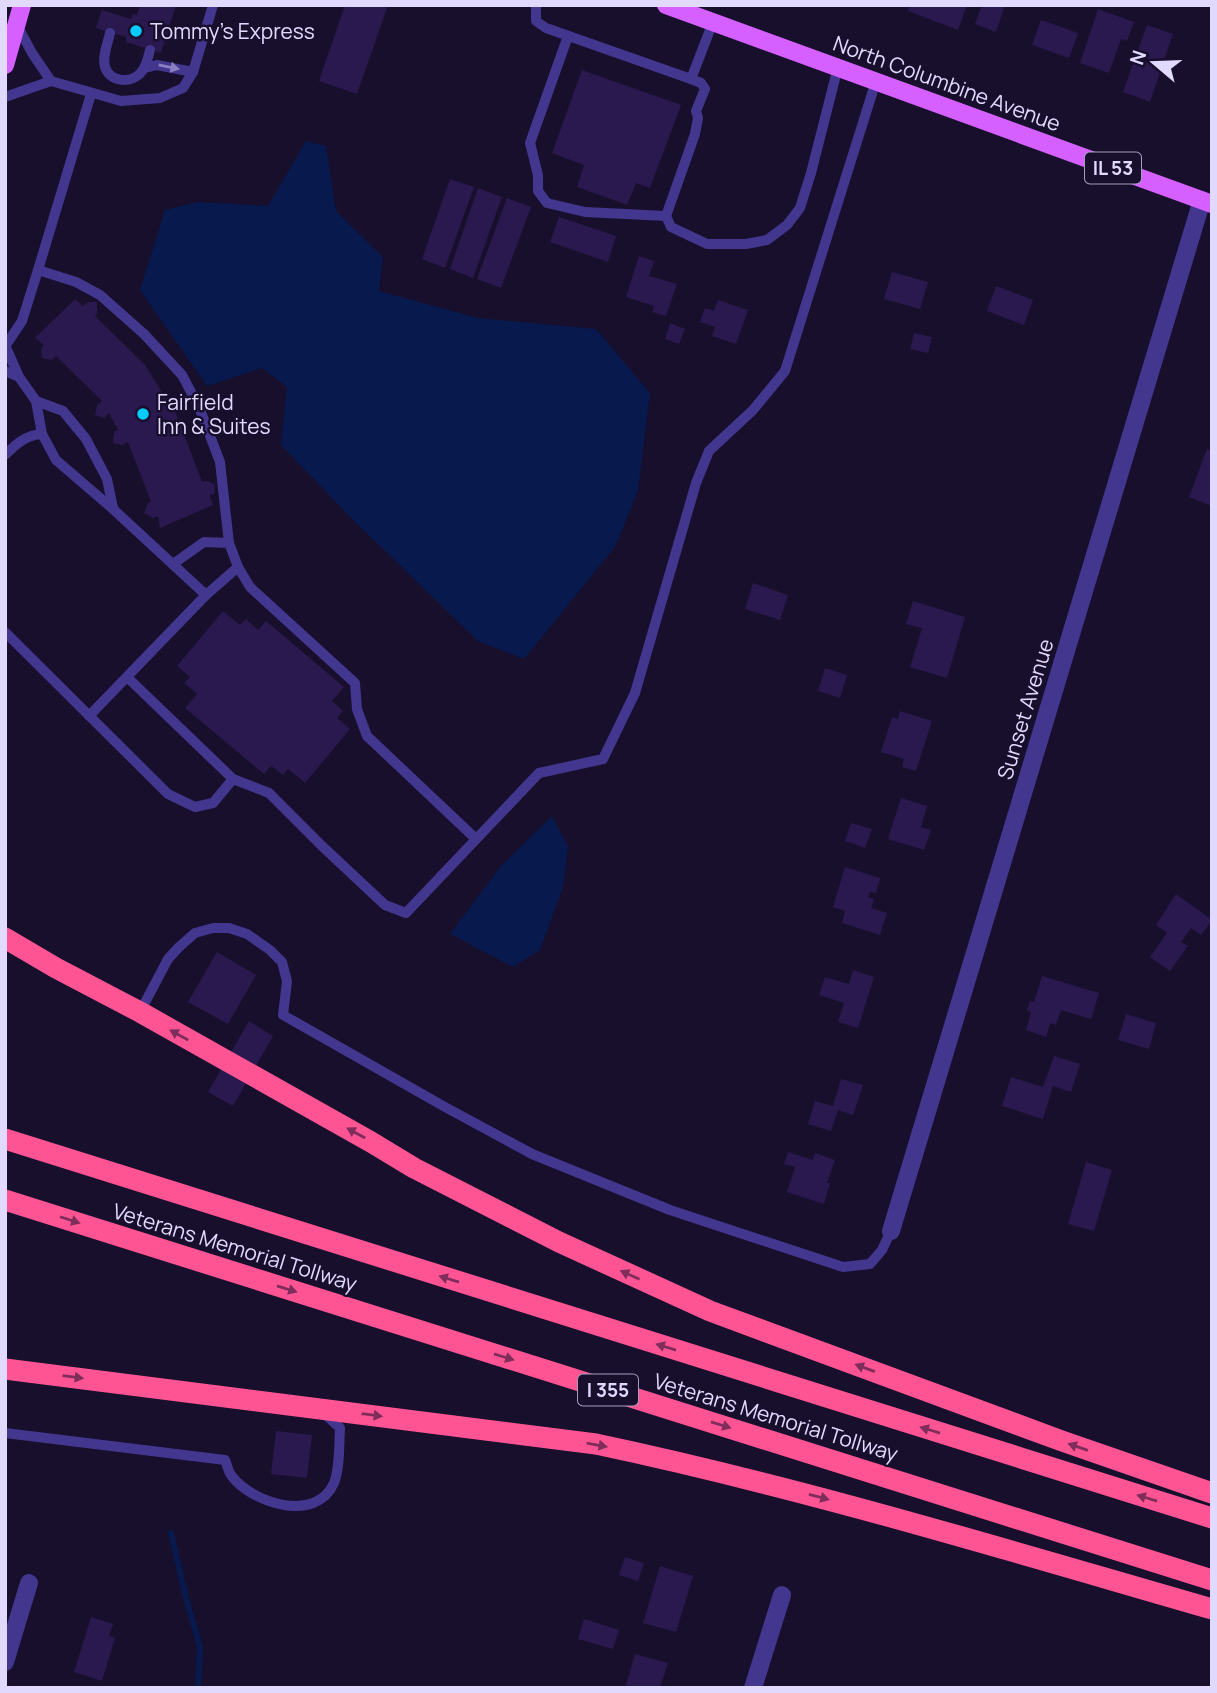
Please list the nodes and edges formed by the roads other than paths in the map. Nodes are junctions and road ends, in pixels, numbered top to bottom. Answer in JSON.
{"nodes":[{"id":1,"x":22,"y":5,"type":"edge"},
{"id":2,"x":212,"y":5,"type":"edge"},
{"id":3,"x":536,"y":5,"type":"edge"},
{"id":4,"x":666,"y":5,"type":"edge"},
{"id":5,"x":713,"y":22,"type":"junction"},
{"id":6,"x":17,"y":25,"type":"junction"},
{"id":7,"x":110,"y":33,"type":"dead end"},
{"id":8,"x":568,"y":36,"type":"junction"},
{"id":9,"x":150,"y":50,"type":"dead end"},
{"id":10,"x":5,"y":65,"type":"edge"},
{"id":11,"x":838,"y":67,"type":"junction"},
{"id":12,"x":145,"y":68,"type":"junction"},
{"id":13,"x":193,"y":72,"type":"junction"},
{"id":14,"x":691,"y":79,"type":"junction"},
{"id":15,"x":51,"y":81,"type":"junction"},
{"id":16,"x":876,"y":81,"type":"junction"},
{"id":17,"x":91,"y":94,"type":"junction"},
{"id":18,"x":5,"y":97,"type":"edge"},
{"id":19,"x":1207,"y":202,"type":"edge"},
{"id":20,"x":667,"y":216,"type":"junction"},
{"id":21,"x":38,"y":270,"type":"junction"},
{"id":22,"x":5,"y":345,"type":"edge"},
{"id":23,"x":5,"y":371,"type":"edge"},
{"id":24,"x":19,"y":377,"type":"junction"},
{"id":25,"x":36,"y":401,"type":"junction"},
{"id":26,"x":42,"y":434,"type":"junction"},
{"id":27,"x":5,"y":455,"type":"edge"},
{"id":28,"x":113,"y":509,"type":"junction"},
{"id":29,"x":229,"y":543,"type":"junction"},
{"id":30,"x":173,"y":564,"type":"junction"},
{"id":31,"x":238,"y":567,"type":"junction"},
{"id":32,"x":206,"y":595,"type":"junction"},
{"id":33,"x":5,"y":632,"type":"edge"},
{"id":34,"x":127,"y":677,"type":"junction"},
{"id":35,"x":89,"y":716,"type":"junction"},
{"id":36,"x":233,"y":779,"type":"junction"},
{"id":37,"x":477,"y":839,"type":"junction"},
{"id":38,"x":5,"y":938,"type":"edge"},
{"id":39,"x":5,"y":949,"type":"edge"},
{"id":40,"x":56,"y":968,"type":"junction"},
{"id":41,"x":140,"y":1012,"type":"junction"},
{"id":42,"x":5,"y":1139,"type":"edge"},
{"id":43,"x":5,"y":1200,"type":"edge"},
{"id":44,"x":891,"y":1231,"type":"joint"},
{"id":45,"x":5,"y":1369,"type":"edge"},
{"id":46,"x":319,"y":1409,"type":"junction"},
{"id":47,"x":5,"y":1433,"type":"edge"},
{"id":48,"x":1212,"y":1493,"type":"edge"},
{"id":49,"x":1212,"y":1518,"type":"edge"},
{"id":50,"x":1212,"y":1580,"type":"edge"},
{"id":51,"x":29,"y":1583,"type":"dead end"},
{"id":52,"x":782,"y":1595,"type":"dead end"},
{"id":53,"x":1212,"y":1609,"type":"edge"},
{"id":54,"x":5,"y":1662,"type":"edge"},
{"id":55,"x":753,"y":1688,"type":"edge"}],
"edges":[{"from":1,"to":6,"type":"main road"},
{"from":2,"to":13,"type":"lane"},
{"from":3,"to":8,"type":"lane"},
{"from":4,"to":5,"type":"main road","name":"North Columbine Avenue","number":"IL 53"},
{"from":5,"to":11,"type":"main road","name":"North Columbine Avenue","number":"IL 53"},
{"from":5,"to":14,"type":"lane"},
{"from":6,"to":10,"type":"main road"},
{"from":6,"to":15,"type":"lane"},
{"from":7,"to":12,"type":"lane"},
{"from":8,"to":14,"type":"lane"},
{"from":8,"to":20,"type":"lane"},
{"from":9,"to":12,"type":"lane"},
{"from":11,"to":16,"type":"main road","name":"North Columbine Avenue","number":"IL 53"},
{"from":11,"to":20,"type":"lane"},
{"from":12,"to":13,"type":"lane","one_way":true},
{"from":13,"to":17,"type":"lane"},
{"from":14,"to":20,"type":"lane"},
{"from":15,"to":17,"type":"lane"},
{"from":15,"to":18,"type":"lane"},
{"from":16,"to":19,"type":"main road","name":"North Columbine Avenue","number":"IL 53"},
{"from":16,"to":37,"type":"lane"},
{"from":17,"to":21,"type":"lane"},
{"from":19,"to":44,"type":"street","name":"Sunset Avenue"},
{"from":21,"to":22,"type":"lane"},
{"from":21,"to":29,"type":"lane"},
{"from":22,"to":24,"type":"lane"},
{"from":23,"to":24,"type":"lane"},
{"from":24,"to":25,"type":"lane"},
{"from":25,"to":26,"type":"lane"},
{"from":25,"to":28,"type":"lane"},
{"from":26,"to":27,"type":"lane"},
{"from":26,"to":28,"type":"lane"},
{"from":28,"to":30,"type":"lane"},
{"from":29,"to":30,"type":"lane"},
{"from":29,"to":31,"type":"lane"},
{"from":30,"to":32,"type":"lane"},
{"from":31,"to":32,"type":"lane"},
{"from":31,"to":37,"type":"lane"},
{"from":32,"to":34,"type":"lane"},
{"from":33,"to":35,"type":"lane"},
{"from":34,"to":35,"type":"lane"},
{"from":34,"to":36,"type":"lane"},
{"from":35,"to":36,"type":"lane"},
{"from":36,"to":37,"type":"lane"},
{"from":38,"to":40,"type":"highway"},
{"from":39,"to":40,"type":"highway"},
{"from":40,"to":41,"type":"highway"},
{"from":41,"to":44,"type":"lane"},
{"from":48,"to":41,"type":"highway","one_way":true},
{"from":49,"to":42,"type":"highway","name":"Veterans Memorial Tollway","one_way":true},
{"from":43,"to":50,"type":"highway","name":"Veterans Memorial Tollway","number":"I 355","one_way":true},
{"from":45,"to":46,"type":"highway","one_way":true},
{"from":46,"to":47,"type":"lane"},
{"from":46,"to":53,"type":"highway","one_way":true},
{"from":51,"to":54,"type":"street"},
{"from":52,"to":55,"type":"street"}]}
